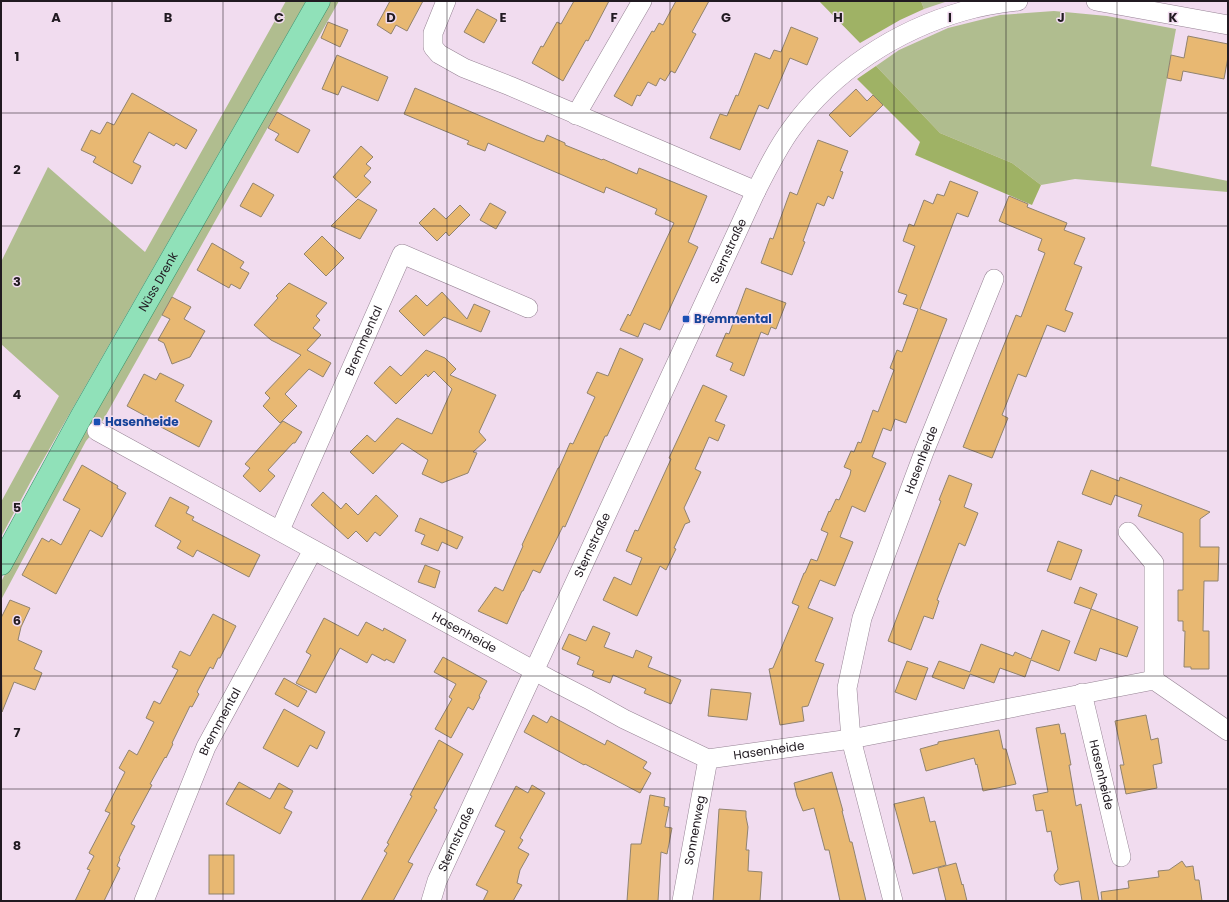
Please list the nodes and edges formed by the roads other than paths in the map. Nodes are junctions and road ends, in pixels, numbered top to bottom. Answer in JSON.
{"nodes":[{"id":1,"x":319,"y":1,"type":"edge"},
{"id":2,"x":446,"y":1,"type":"edge"},
{"id":3,"x":642,"y":1,"type":"edge"},
{"id":4,"x":1018,"y":1,"type":"edge"},
{"id":5,"x":1105,"y":2,"type":"edge"},
{"id":6,"x":1228,"y":25,"type":"edge"},
{"id":7,"x":576,"y":115,"type":"junction"},
{"id":8,"x":756,"y":191,"type":"junction"},
{"id":9,"x":994,"y":279,"type":"dead end"},
{"id":10,"x":528,"y":308,"type":"dead end"},
{"id":11,"x":98,"y":431,"type":"dead end"},
{"id":12,"x":280,"y":530,"type":"junction"},
{"id":13,"x":1128,"y":532,"type":"dead end"},
{"id":14,"x":313,"y":550,"type":"junction"},
{"id":15,"x":1,"y":564,"type":"edge"},
{"id":16,"x":534,"y":670,"type":"junction"},
{"id":17,"x":1154,"y":680,"type":"junction"},
{"id":18,"x":1082,"y":693,"type":"junction"},
{"id":19,"x":1228,"y":731,"type":"edge"},
{"id":20,"x":851,"y":739,"type":"junction"},
{"id":21,"x":708,"y":758,"type":"junction"},
{"id":22,"x":1121,"y":857,"type":"dead end"},
{"id":23,"x":144,"y":901,"type":"edge"},
{"id":24,"x":431,"y":901,"type":"edge"},
{"id":25,"x":682,"y":901,"type":"edge"},
{"id":26,"x":893,"y":901,"type":"edge"}],
"edges":[{"from":1,"to":15,"type":"main road","name":"Nüss Drenk"},
{"from":2,"to":7,"type":"street"},
{"from":3,"to":7,"type":"street"},
{"from":4,"to":8,"type":"street","name":"Sternstraße"},
{"from":5,"to":6,"type":"street"},
{"from":7,"to":8,"type":"street"},
{"from":8,"to":16,"type":"street","name":"Sternstraße"},
{"from":9,"to":20,"type":"street","name":"Hasenheide"},
{"from":10,"to":12,"type":"street","name":"Bremmental"},
{"from":11,"to":12,"type":"street","name":"Hasenheide"},
{"from":12,"to":14,"type":"street","name":"Hasenheide"},
{"from":13,"to":17,"type":"street"},
{"from":14,"to":16,"type":"street","name":"Hasenheide"},
{"from":14,"to":23,"type":"street","name":"Bremmental"},
{"from":16,"to":21,"type":"street","name":"Hasenheide"},
{"from":16,"to":24,"type":"street","name":"Sternstraße"},
{"from":17,"to":18,"type":"street","name":"Hasenheide"},
{"from":17,"to":19,"type":"street"},
{"from":18,"to":20,"type":"street","name":"Hasenheide"},
{"from":18,"to":22,"type":"street","name":"Hasenheide"},
{"from":20,"to":21,"type":"street","name":"Hasenheide"},
{"from":20,"to":26,"type":"street","name":"Hasenheide"},
{"from":21,"to":25,"type":"street","name":"Sonnenweg"}]}
